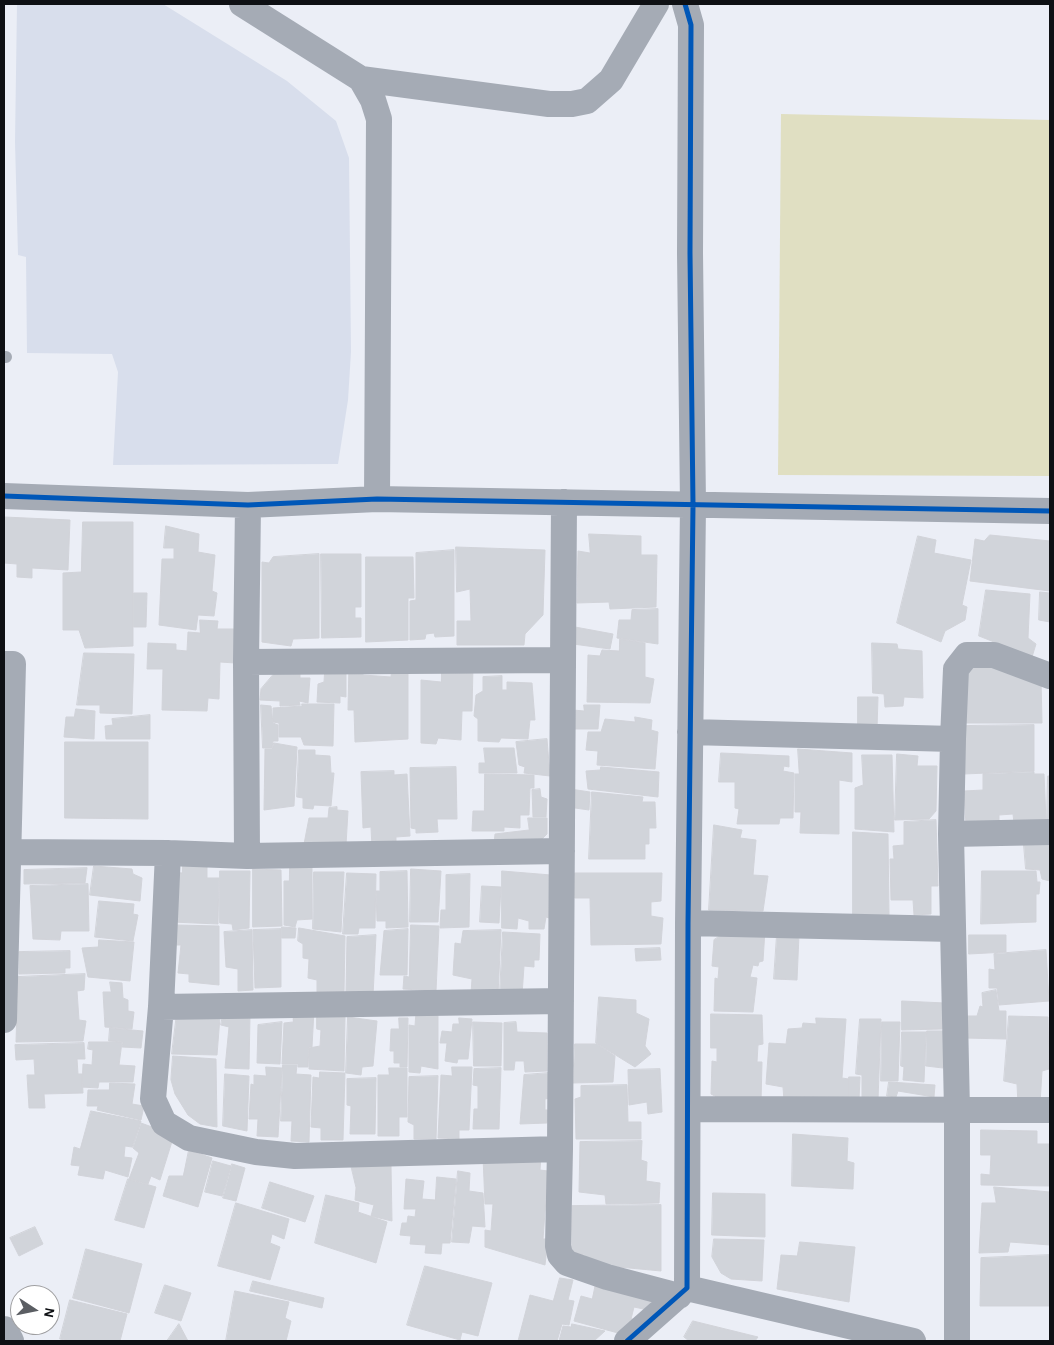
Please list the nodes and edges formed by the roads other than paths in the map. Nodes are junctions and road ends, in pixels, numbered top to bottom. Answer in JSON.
{"nodes":[{"id":1,"x":242,"y":4,"type":"edge"},
{"id":2,"x":656,"y":4,"type":"edge"},
{"id":3,"x":686,"y":4,"type":"edge"},
{"id":4,"x":361,"y":78,"type":"junction"},
{"id":5,"x":4,"y":496,"type":"edge"},
{"id":6,"x":377,"y":499,"type":"junction"},
{"id":7,"x":564,"y":502,"type":"junction"},
{"id":8,"x":693,"y":504,"type":"junction"},
{"id":9,"x":248,"y":505,"type":"junction"},
{"id":10,"x":1050,"y":511,"type":"edge"},
{"id":11,"x":563,"y":660,"type":"junction"},
{"id":12,"x":246,"y":662,"type":"junction"},
{"id":13,"x":4,"y":664,"type":"edge"},
{"id":14,"x":1050,"y":676,"type":"edge"},
{"id":15,"x":690,"y":732,"type":"junction"},
{"id":16,"x":953,"y":740,"type":"junction"},
{"id":17,"x":1050,"y":832,"type":"edge"},
{"id":18,"x":951,"y":834,"type":"junction"},
{"id":19,"x":562,"y":851,"type":"junction"},
{"id":20,"x":8,"y":852,"type":"junction"},
{"id":21,"x":168,"y":853,"type":"junction"},
{"id":22,"x":247,"y":856,"type":"junction"},
{"id":23,"x":688,"y":923,"type":"junction"},
{"id":24,"x":953,"y":929,"type":"junction"},
{"id":25,"x":561,"y":1000,"type":"junction"},
{"id":26,"x":161,"y":1007,"type":"junction"},
{"id":27,"x":4,"y":1020,"type":"edge"},
{"id":28,"x":688,"y":1109,"type":"junction"},
{"id":29,"x":957,"y":1110,"type":"junction"},
{"id":30,"x":1050,"y":1110,"type":"edge"},
{"id":31,"x":560,"y":1149,"type":"junction"},
{"id":32,"x":683,"y":1292,"type":"junction"},
{"id":33,"x":4,"y":1330,"type":"edge"},
{"id":34,"x":10,"y":1341,"type":"edge"},
{"id":35,"x":627,"y":1341,"type":"edge"},
{"id":36,"x":913,"y":1341,"type":"edge"},
{"id":37,"x":956,"y":1341,"type":"edge"}],
"edges":[{"from":1,"to":4,"type":"street"},
{"from":2,"to":4,"type":"street"},
{"from":3,"to":8,"type":"street"},
{"from":4,"to":6,"type":"street"},
{"from":5,"to":9,"type":"street"},
{"from":6,"to":7,"type":"street"},
{"from":6,"to":9,"type":"street"},
{"from":7,"to":8,"type":"street"},
{"from":7,"to":11,"type":"street"},
{"from":8,"to":10,"type":"street"},
{"from":8,"to":15,"type":"street"},
{"from":9,"to":12,"type":"street"},
{"from":11,"to":12,"type":"street"},
{"from":11,"to":19,"type":"street"},
{"from":12,"to":22,"type":"street"},
{"from":13,"to":20,"type":"street"},
{"from":14,"to":16,"type":"street"},
{"from":15,"to":16,"type":"street"},
{"from":15,"to":23,"type":"street"},
{"from":16,"to":18,"type":"street"},
{"from":17,"to":18,"type":"street"},
{"from":18,"to":24,"type":"street"},
{"from":19,"to":22,"type":"street"},
{"from":19,"to":25,"type":"street"},
{"from":20,"to":21,"type":"street"},
{"from":20,"to":27,"type":"street"},
{"from":21,"to":22,"type":"street"},
{"from":21,"to":26,"type":"street"},
{"from":23,"to":24,"type":"street"},
{"from":23,"to":28,"type":"street"},
{"from":24,"to":29,"type":"street"},
{"from":25,"to":26,"type":"street"},
{"from":25,"to":31,"type":"street"},
{"from":26,"to":31,"type":"street"},
{"from":28,"to":29,"type":"street"},
{"from":28,"to":32,"type":"street"},
{"from":29,"to":30,"type":"street"},
{"from":29,"to":37,"type":"street"},
{"from":31,"to":32,"type":"street"},
{"from":32,"to":35,"type":"street"},
{"from":32,"to":36,"type":"street"},
{"from":33,"to":34,"type":"street"}]}
